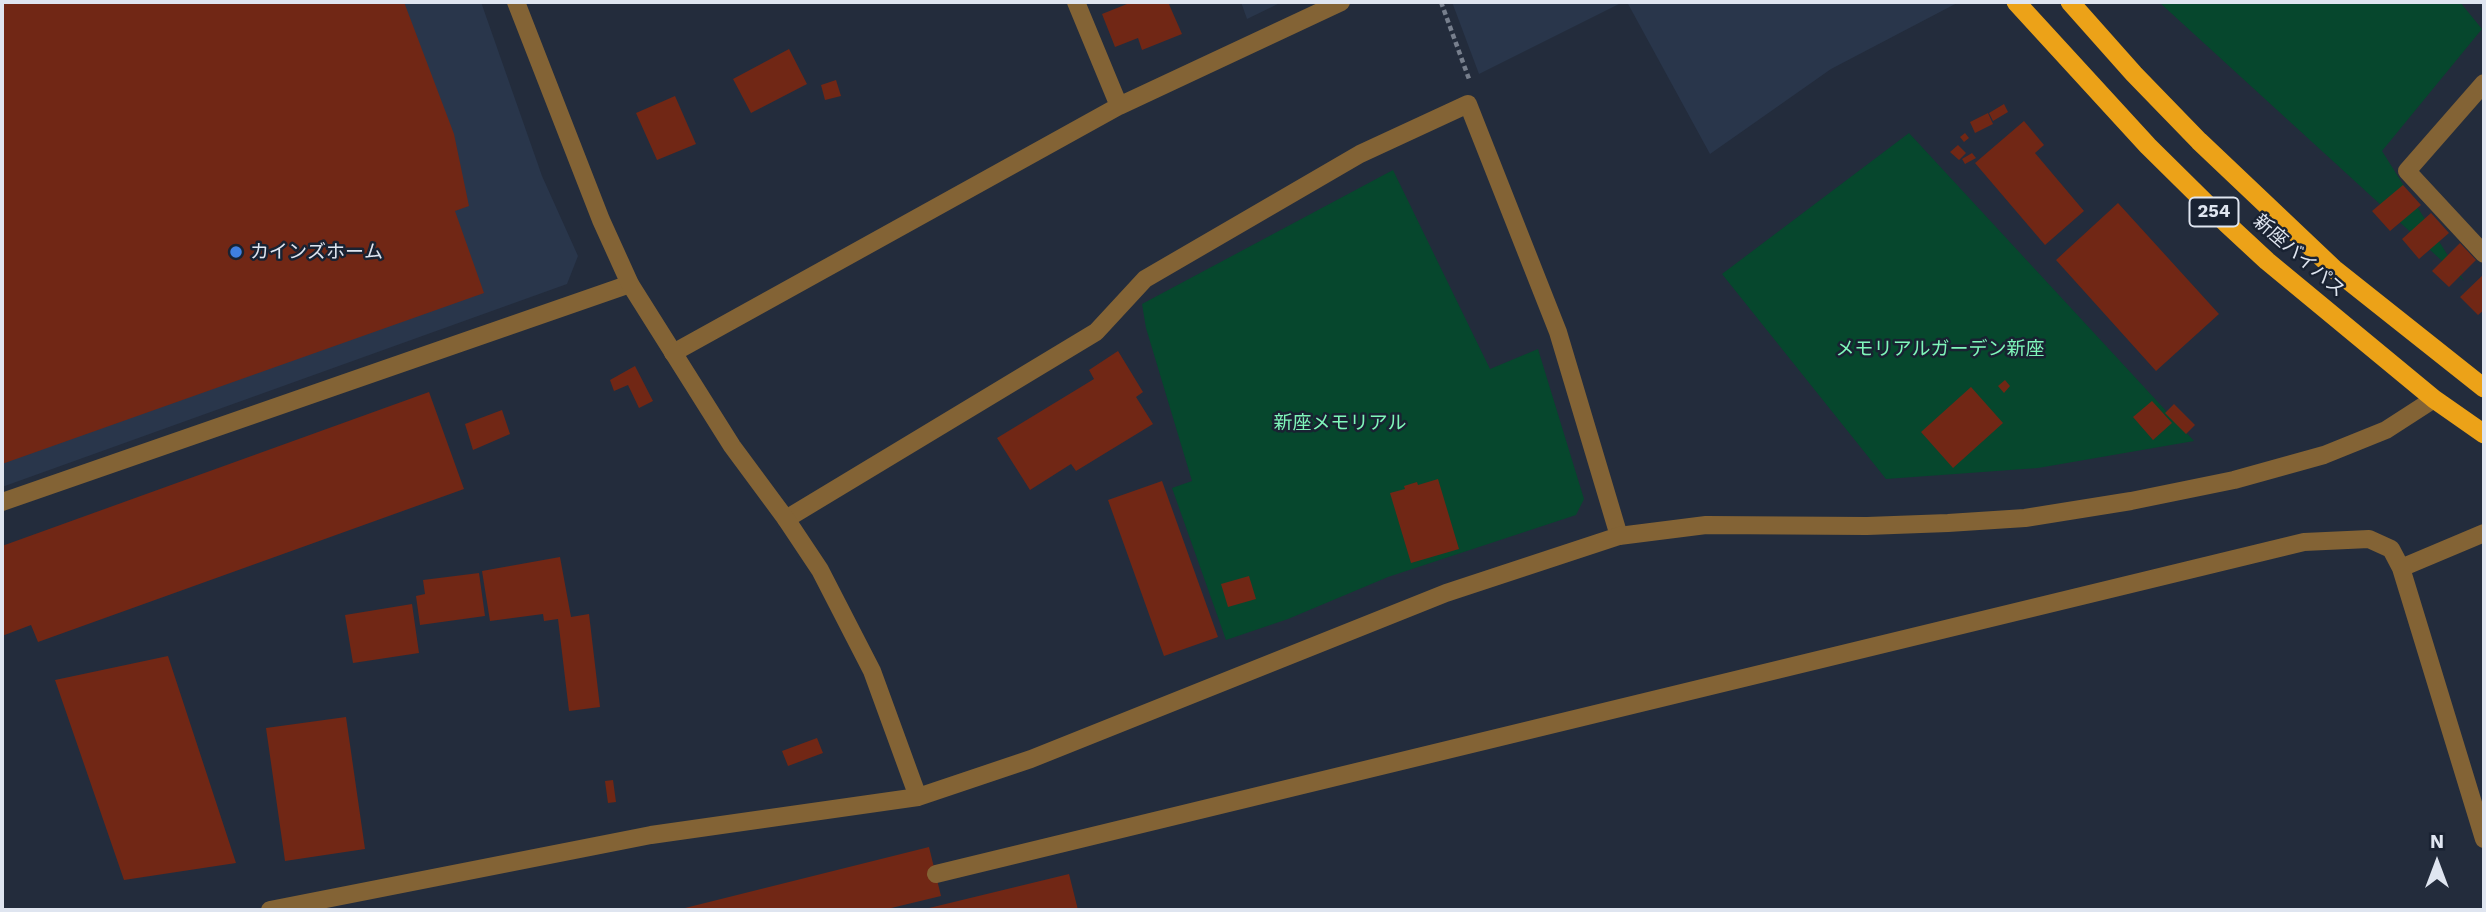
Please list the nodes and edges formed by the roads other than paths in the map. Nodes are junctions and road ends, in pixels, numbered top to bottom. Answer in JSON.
{"nodes":[{"id":1,"x":516,"y":2,"type":"edge"},
{"id":2,"x":1076,"y":2,"type":"edge"},
{"id":3,"x":1341,"y":2,"type":"edge"},
{"id":4,"x":2016,"y":2,"type":"edge"},
{"id":5,"x":2070,"y":2,"type":"edge"},
{"id":6,"x":2484,"y":83,"type":"edge"},
{"id":7,"x":1119,"y":106,"type":"junction"},
{"id":8,"x":2484,"y":254,"type":"edge"},
{"id":9,"x":630,"y":284,"type":"junction"},
{"id":10,"x":673,"y":353,"type":"junction"},
{"id":11,"x":2484,"y":387,"type":"edge"},
{"id":12,"x":2434,"y":399,"type":"junction"},
{"id":13,"x":2484,"y":434,"type":"edge"},
{"id":14,"x":2,"y":502,"type":"edge"},
{"id":15,"x":786,"y":519,"type":"junction"},
{"id":16,"x":2479,"y":535,"type":"edge"},
{"id":17,"x":1619,"y":536,"type":"junction"},
{"id":18,"x":2401,"y":568,"type":"junction"},
{"id":19,"x":918,"y":797,"type":"junction"},
{"id":20,"x":2484,"y":839,"type":"edge"},
{"id":21,"x":936,"y":874,"type":"dead end"},
{"id":22,"x":270,"y":910,"type":"edge"}],
"edges":[{"from":1,"to":9,"type":"street"},
{"from":2,"to":7,"type":"street"},
{"from":3,"to":7,"type":"street"},
{"from":4,"to":12,"type":"highway","name":"新座バイパス","number":"254"},
{"from":5,"to":11,"type":"highway","name":"新座バイパス","number":"254"},
{"from":6,"to":8,"type":"street"},
{"from":7,"to":10,"type":"street"},
{"from":9,"to":10,"type":"street"},
{"from":9,"to":14,"type":"street"},
{"from":10,"to":15,"type":"street"},
{"from":12,"to":13,"type":"highway","name":"新座バイパス","number":"254"},
{"from":12,"to":17,"type":"street"},
{"from":15,"to":17,"type":"street"},
{"from":15,"to":19,"type":"street"},
{"from":16,"to":18,"type":"street"},
{"from":17,"to":19,"type":"street"},
{"from":18,"to":20,"type":"street"},
{"from":18,"to":21,"type":"street"},
{"from":19,"to":22,"type":"street"}]}
